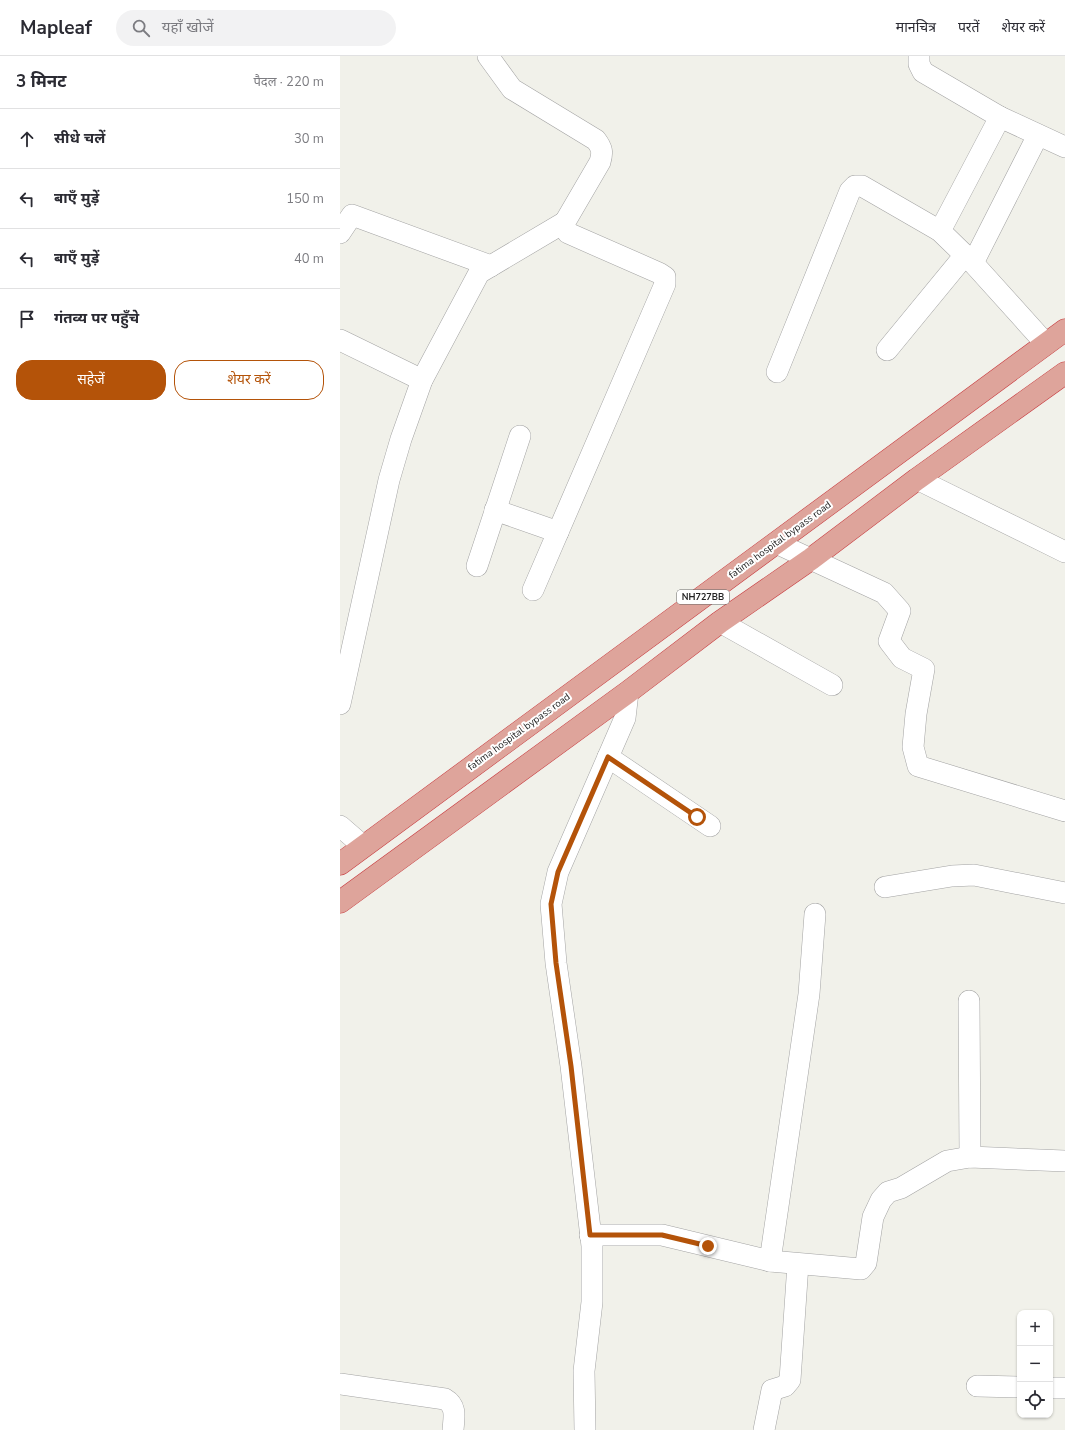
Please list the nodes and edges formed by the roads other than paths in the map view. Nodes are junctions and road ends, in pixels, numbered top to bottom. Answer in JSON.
{"nodes":[{"id":1,"x":488,"y":56,"type":"edge"},
{"id":2,"x":919,"y":56,"type":"edge"},
{"id":3,"x":1000,"y":117,"type":"junction"},
{"id":4,"x":1038,"y":135,"type":"junction"},
{"id":5,"x":1065,"y":147,"type":"edge"},
{"id":6,"x":565,"y":222,"type":"junction"},
{"id":7,"x":940,"y":231,"type":"junction"},
{"id":8,"x":340,"y":233,"type":"edge"},
{"id":9,"x":969,"y":259,"type":"junction"},
{"id":10,"x":491,"y":266,"type":"junction"},
{"id":11,"x":1065,"y":330,"type":"edge"},
{"id":12,"x":340,"y":340,"type":"edge"},
{"id":13,"x":1046,"y":344,"type":"junction"},
{"id":14,"x":886,"y":350,"type":"dead end"},
{"id":15,"x":777,"y":372,"type":"dead end"},
{"id":16,"x":1065,"y":373,"type":"edge"},
{"id":17,"x":422,"y":380,"type":"junction"},
{"id":18,"x":520,"y":436,"type":"dead end"},
{"id":19,"x":917,"y":479,"type":"junction"},
{"id":20,"x":495,"y":510,"type":"junction"},
{"id":21,"x":558,"y":532,"type":"junction"},
{"id":22,"x":776,"y":543,"type":"junction"},
{"id":23,"x":1065,"y":552,"type":"edge"},
{"id":24,"x":811,"y":559,"type":"junction"},
{"id":25,"x":477,"y":566,"type":"dead end"},
{"id":26,"x":533,"y":590,"type":"dead end"},
{"id":27,"x":720,"y":622,"type":"junction"},
{"id":28,"x":832,"y":685,"type":"dead end"},
{"id":29,"x":628,"y":692,"type":"junction"},
{"id":30,"x":340,"y":701,"type":"edge"},
{"id":31,"x":608,"y":757,"type":"junction"},
{"id":32,"x":1065,"y":811,"type":"edge"},
{"id":33,"x":340,"y":826,"type":"edge"},
{"id":34,"x":710,"y":826,"type":"dead end"},
{"id":35,"x":363,"y":846,"type":"junction"},
{"id":36,"x":340,"y":864,"type":"edge"},
{"id":37,"x":885,"y":887,"type":"dead end"},
{"id":38,"x":1064,"y":888,"type":"edge"},
{"id":39,"x":340,"y":902,"type":"edge"},
{"id":40,"x":815,"y":914,"type":"dead end"},
{"id":41,"x":969,"y":1001,"type":"dead end"},
{"id":42,"x":970,"y":1157,"type":"junction"},
{"id":43,"x":1065,"y":1161,"type":"edge"},
{"id":44,"x":590,"y":1235,"type":"junction"},
{"id":45,"x":770,"y":1261,"type":"junction"},
{"id":46,"x":798,"y":1264,"type":"junction"},
{"id":47,"x":340,"y":1384,"type":"edge"},
{"id":48,"x":977,"y":1386,"type":"dead end"},
{"id":49,"x":1017,"y":1387,"type":"edge"},
{"id":50,"x":1053,"y":1388,"type":"edge"},
{"id":51,"x":1065,"y":1388,"type":"edge"},
{"id":52,"x":453,"y":1430,"type":"edge"},
{"id":53,"x":585,"y":1430,"type":"edge"},
{"id":54,"x":764,"y":1430,"type":"edge"}],
"edges":[{"from":1,"to":6,"type":"street"},
{"from":2,"to":3,"type":"street"},
{"from":3,"to":4,"type":"street"},
{"from":3,"to":7,"type":"street"},
{"from":4,"to":5,"type":"street"},
{"from":4,"to":9,"type":"street"},
{"from":6,"to":10,"type":"street"},
{"from":6,"to":21,"type":"street"},
{"from":7,"to":9,"type":"street"},
{"from":7,"to":15,"type":"street"},
{"from":8,"to":10,"type":"street"},
{"from":9,"to":13,"type":"street"},
{"from":9,"to":14,"type":"street"},
{"from":10,"to":17,"type":"street"},
{"from":11,"to":13,"type":"highway","name":"fatima hospital bypass road","number":"NH727BB"},
{"from":12,"to":17,"type":"street"},
{"from":13,"to":22,"type":"highway","name":"fatima hospital bypass road","number":"NH727BB"},
{"from":16,"to":19,"type":"highway","number":"NH727BB"},
{"from":17,"to":30,"type":"street"},
{"from":18,"to":20,"type":"street"},
{"from":19,"to":23,"type":"street"},
{"from":19,"to":24,"type":"highway","number":"NH727BB"},
{"from":20,"to":21,"type":"street"},
{"from":20,"to":25,"type":"street"},
{"from":21,"to":26,"type":"street"},
{"from":22,"to":24,"type":"street"},
{"from":22,"to":35,"type":"highway","name":"fatima hospital bypass road","number":"NH727BB"},
{"from":24,"to":27,"type":"highway","number":"NH727BB"},
{"from":24,"to":32,"type":"street"},
{"from":27,"to":28,"type":"street"},
{"from":27,"to":29,"type":"highway","number":"NH727BB"},
{"from":29,"to":31,"type":"street"},
{"from":29,"to":39,"type":"highway","number":"NH727BB"},
{"from":31,"to":34,"type":"street"},
{"from":31,"to":44,"type":"street"},
{"from":33,"to":35,"type":"street"},
{"from":35,"to":36,"type":"highway","name":"fatima hospital bypass road","number":"NH727BB"},
{"from":37,"to":38,"type":"street"},
{"from":40,"to":45,"type":"street"},
{"from":41,"to":42,"type":"street"},
{"from":42,"to":43,"type":"street"},
{"from":42,"to":46,"type":"street"},
{"from":44,"to":45,"type":"street"},
{"from":44,"to":53,"type":"street"},
{"from":45,"to":46,"type":"street"},
{"from":46,"to":54,"type":"street"},
{"from":47,"to":52,"type":"street"},
{"from":48,"to":49,"type":"street"},
{"from":50,"to":51,"type":"street"}]}
